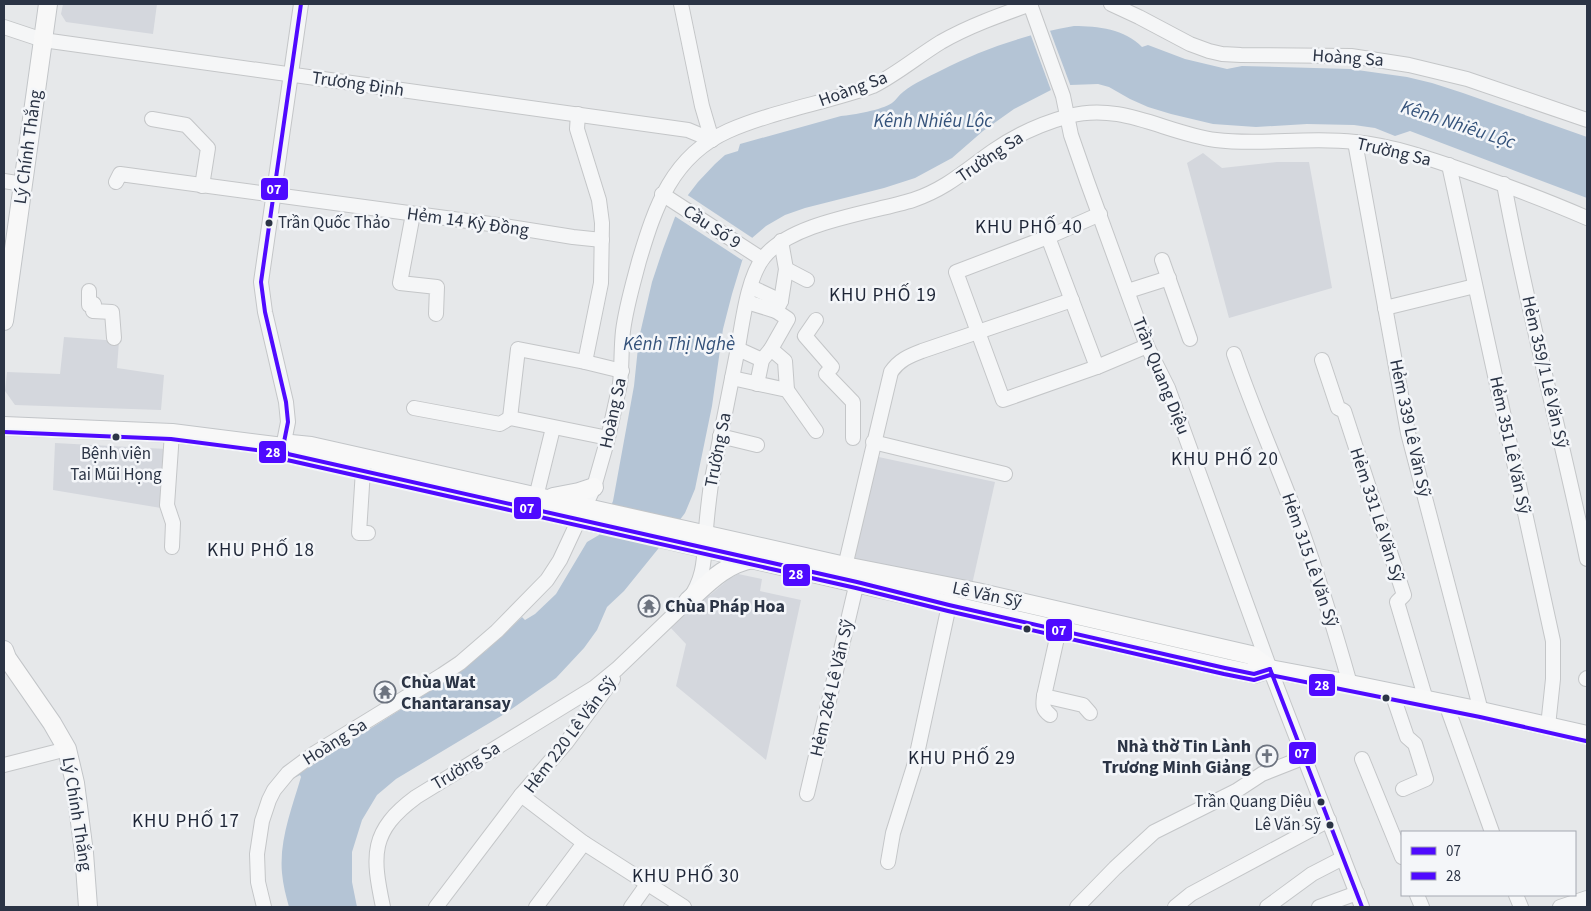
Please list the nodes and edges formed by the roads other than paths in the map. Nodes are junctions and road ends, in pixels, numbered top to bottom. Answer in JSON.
{"nodes":[{"id":1,"x":48,"y":4,"type":"edge"},
{"id":2,"x":301,"y":4,"type":"edge"},
{"id":3,"x":681,"y":4,"type":"edge"},
{"id":4,"x":1030,"y":4,"type":"edge"},
{"id":5,"x":1111,"y":4,"type":"edge"},
{"id":6,"x":4,"y":27,"type":"edge"},
{"id":7,"x":43,"y":40,"type":"junction"},
{"id":8,"x":292,"y":74,"type":"junction"},
{"id":9,"x":578,"y":114,"type":"junction"},
{"id":10,"x":1067,"y":116,"type":"junction"},
{"id":11,"x":152,"y":119,"type":"dead end"},
{"id":12,"x":1587,"y":120,"type":"edge"},
{"id":13,"x":712,"y":140,"type":"junction"},
{"id":14,"x":1355,"y":142,"type":"junction"},
{"id":15,"x":1449,"y":165,"type":"junction"},
{"id":16,"x":4,"y":182,"type":"edge"},
{"id":17,"x":116,"y":182,"type":"dead end"},
{"id":18,"x":23,"y":184,"type":"junction"},
{"id":19,"x":1504,"y":184,"type":"junction"},
{"id":20,"x":202,"y":186,"type":"junction"},
{"id":21,"x":662,"y":194,"type":"junction"},
{"id":22,"x":274,"y":196,"type":"junction"},
{"id":23,"x":413,"y":214,"type":"junction"},
{"id":24,"x":1100,"y":214,"type":"junction"},
{"id":25,"x":1587,"y":218,"type":"edge"},
{"id":26,"x":1048,"y":237,"type":"junction"},
{"id":27,"x":602,"y":240,"type":"junction"},
{"id":28,"x":781,"y":241,"type":"junction"},
{"id":29,"x":762,"y":259,"type":"junction"},
{"id":30,"x":1162,"y":260,"type":"dead end"},
{"id":31,"x":786,"y":269,"type":"junction"},
{"id":32,"x":1169,"y":278,"type":"junction"},
{"id":33,"x":807,"y":280,"type":"dead end"},
{"id":34,"x":1475,"y":286,"type":"junction"},
{"id":35,"x":751,"y":288,"type":"junction"},
{"id":36,"x":89,"y":291,"type":"dead end"},
{"id":37,"x":1128,"y":292,"type":"junction"},
{"id":38,"x":1072,"y":300,"type":"junction"},
{"id":39,"x":747,"y":302,"type":"junction"},
{"id":40,"x":779,"y":306,"type":"junction"},
{"id":41,"x":1385,"y":308,"type":"junction"},
{"id":42,"x":436,"y":314,"type":"dead end"},
{"id":43,"x":4,"y":320,"type":"edge"},
{"id":44,"x":816,"y":320,"type":"dead end"},
{"id":45,"x":978,"y":332,"type":"junction"},
{"id":46,"x":114,"y":338,"type":"dead end"},
{"id":47,"x":1190,"y":339,"type":"dead end"},
{"id":48,"x":1147,"y":346,"type":"junction"},
{"id":49,"x":738,"y":349,"type":"junction"},
{"id":50,"x":771,"y":349,"type":"junction"},
{"id":51,"x":1234,"y":354,"type":"dead end"},
{"id":52,"x":762,"y":360,"type":"junction"},
{"id":53,"x":1322,"y":360,"type":"dead end"},
{"id":54,"x":586,"y":362,"type":"junction"},
{"id":55,"x":1097,"y":366,"type":"junction"},
{"id":56,"x":622,"y":371,"type":"junction"},
{"id":57,"x":732,"y":378,"type":"junction"},
{"id":58,"x":757,"y":384,"type":"junction"},
{"id":59,"x":787,"y":390,"type":"junction"},
{"id":60,"x":414,"y":408,"type":"dead end"},
{"id":61,"x":510,"y":418,"type":"junction"},
{"id":62,"x":4,"y":426,"type":"edge"},
{"id":63,"x":554,"y":428,"type":"junction"},
{"id":64,"x":816,"y":431,"type":"dead end"},
{"id":65,"x":172,"y":433,"type":"junction"},
{"id":66,"x":720,"y":436,"type":"junction"},
{"id":67,"x":608,"y":438,"type":"junction"},
{"id":68,"x":853,"y":438,"type":"dead end"},
{"id":69,"x":874,"y":442,"type":"junction"},
{"id":70,"x":757,"y":445,"type":"dead end"},
{"id":71,"x":283,"y":447,"type":"junction"},
{"id":72,"x":363,"y":470,"type":"junction"},
{"id":73,"x":1005,"y":474,"type":"dead end"},
{"id":74,"x":594,"y":487,"type":"junction"},
{"id":75,"x":540,"y":498,"type":"junction"},
{"id":76,"x":583,"y":513,"type":"junction"},
{"id":77,"x":368,"y":533,"type":"dead end"},
{"id":78,"x":706,"y":541,"type":"junction"},
{"id":79,"x":172,"y":547,"type":"dead end"},
{"id":80,"x":754,"y":559,"type":"junction"},
{"id":81,"x":1587,"y":559,"type":"edge"},
{"id":82,"x":848,"y":575,"type":"junction"},
{"id":83,"x":951,"y":596,"type":"junction"},
{"id":84,"x":688,"y":602,"type":"junction"},
{"id":85,"x":1059,"y":629,"type":"junction"},
{"id":86,"x":4,"y":650,"type":"edge"},
{"id":87,"x":626,"y":660,"type":"junction"},
{"id":88,"x":1270,"y":669,"type":"junction"},
{"id":89,"x":1350,"y":684,"type":"junction"},
{"id":90,"x":1392,"y":693,"type":"junction"},
{"id":91,"x":1044,"y":696,"type":"junction"},
{"id":92,"x":1426,"y":700,"type":"junction"},
{"id":93,"x":570,"y":704,"type":"junction"},
{"id":94,"x":1446,"y":704,"type":"junction"},
{"id":95,"x":1481,"y":710,"type":"junction"},
{"id":96,"x":1090,"y":713,"type":"dead end"},
{"id":97,"x":1050,"y":715,"type":"dead end"},
{"id":98,"x":585,"y":718,"type":"junction"},
{"id":99,"x":1548,"y":726,"type":"junction"},
{"id":100,"x":1587,"y":735,"type":"edge"},
{"id":101,"x":67,"y":749,"type":"junction"},
{"id":102,"x":1305,"y":757,"type":"junction"},
{"id":103,"x":1362,"y":759,"type":"dead end"},
{"id":104,"x":4,"y":765,"type":"edge"},
{"id":105,"x":1403,"y":789,"type":"dead end"},
{"id":106,"x":807,"y":794,"type":"dead end"},
{"id":107,"x":521,"y":795,"type":"junction"},
{"id":108,"x":1329,"y":820,"type":"junction"},
{"id":109,"x":1492,"y":831,"type":"edge"},
{"id":110,"x":584,"y":843,"type":"junction"},
{"id":111,"x":1401,"y":855,"type":"edge"},
{"id":112,"x":1343,"y":858,"type":"junction"},
{"id":113,"x":888,"y":862,"type":"dead end"},
{"id":114,"x":648,"y":884,"type":"junction"},
{"id":115,"x":1357,"y":893,"type":"junction"},
{"id":116,"x":1587,"y":898,"type":"edge"},
{"id":117,"x":88,"y":907,"type":"edge"},
{"id":118,"x":264,"y":907,"type":"edge"},
{"id":119,"x":383,"y":907,"type":"edge"},
{"id":120,"x":436,"y":907,"type":"edge"},
{"id":121,"x":536,"y":907,"type":"edge"},
{"id":122,"x":631,"y":907,"type":"edge"},
{"id":123,"x":684,"y":907,"type":"edge"},
{"id":124,"x":1076,"y":907,"type":"edge"},
{"id":125,"x":1175,"y":907,"type":"edge"},
{"id":126,"x":1267,"y":907,"type":"edge"},
{"id":127,"x":1319,"y":907,"type":"edge"},
{"id":128,"x":1362,"y":907,"type":"edge"},
{"id":129,"x":1560,"y":907,"type":"edge"}],
"edges":[{"from":1,"to":7,"type":"main road","name":"Lý Chính Thắng"},
{"from":2,"to":8,"type":"street"},
{"from":3,"to":13,"type":"street"},
{"from":4,"to":10,"type":"street","name":"Trần Quang Diệu"},
{"from":4,"to":13,"type":"street","name":"Hoàng Sa"},
{"from":5,"to":12,"type":"street","name":"Hoàng Sa"},
{"from":6,"to":7,"type":"street","name":"Trương Định"},
{"from":7,"to":8,"type":"street","name":"Trương Định"},
{"from":7,"to":18,"type":"main road","name":"Lý Chính Thắng"},
{"from":8,"to":9,"type":"street","name":"Trương Định"},
{"from":8,"to":22,"type":"street"},
{"from":9,"to":13,"type":"street","name":"Trương Định"},
{"from":9,"to":27,"type":"street"},
{"from":10,"to":14,"type":"street","name":"Trường Sa"},
{"from":10,"to":24,"type":"street","name":"Trần Quang Diệu"},
{"from":10,"to":28,"type":"street","name":"Trường Sa"},
{"from":11,"to":20,"type":"street"},
{"from":13,"to":21,"type":"street","name":"Hoàng Sa"},
{"from":14,"to":15,"type":"street","name":"Trường Sa"},
{"from":14,"to":41,"type":"street","name":"Hẻm 339 Lê Văn Sỹ"},
{"from":15,"to":19,"type":"street","name":"Trường Sa"},
{"from":15,"to":34,"type":"street","name":"Hẻm 351 Lê Văn Sỹ"},
{"from":16,"to":18,"type":"street"},
{"from":17,"to":20,"type":"street","name":"Hẻm 14 Kỳ Ðồng"},
{"from":18,"to":43,"type":"main road","name":"Lý Chính Thắng"},
{"from":19,"to":25,"type":"street","name":"Trường Sa"},
{"from":19,"to":81,"type":"street","name":"Hẻm 359/1 Lê Văn Sỹ"},
{"from":20,"to":22,"type":"street","name":"Hẻm 14 Kỳ Ðồng"},
{"from":21,"to":29,"type":"street","name":"Cầu Số 9"},
{"from":21,"to":56,"type":"street","name":"Hoàng Sa"},
{"from":22,"to":23,"type":"street","name":"Hẻm 14 Kỳ Ðồng"},
{"from":22,"to":71,"type":"street"},
{"from":23,"to":27,"type":"street","name":"Hẻm 14 Kỳ Ðồng"},
{"from":23,"to":42,"type":"street"},
{"from":24,"to":26,"type":"street"},
{"from":24,"to":37,"type":"street","name":"Trần Quang Diệu"},
{"from":26,"to":38,"type":"street"},
{"from":26,"to":45,"type":"street"},
{"from":27,"to":54,"type":"street"},
{"from":28,"to":29,"type":"street","name":"Trường Sa"},
{"from":28,"to":31,"type":"street"},
{"from":29,"to":35,"type":"street","name":"Trường Sa"},
{"from":30,"to":32,"type":"street"},
{"from":31,"to":33,"type":"street"},
{"from":31,"to":40,"type":"street"},
{"from":32,"to":37,"type":"street"},
{"from":32,"to":47,"type":"street"},
{"from":34,"to":41,"type":"street"},
{"from":34,"to":99,"type":"street","name":"Hẻm 351 Lê Văn Sỹ"},
{"from":35,"to":39,"type":"street","name":"Trường Sa"},
{"from":35,"to":40,"type":"street"},
{"from":36,"to":46,"type":"street"},
{"from":37,"to":48,"type":"street","name":"Trần Quang Diệu"},
{"from":38,"to":45,"type":"street"},
{"from":38,"to":55,"type":"street"},
{"from":39,"to":40,"type":"street"},
{"from":39,"to":49,"type":"street","name":"Trường Sa"},
{"from":40,"to":50,"type":"street"},
{"from":41,"to":95,"type":"street","name":"Hẻm 339 Lê Văn Sỹ"},
{"from":44,"to":68,"type":"street"},
{"from":45,"to":55,"type":"street"},
{"from":45,"to":69,"type":"street","name":"Hẻm 264 Lê Văn Sỹ"},
{"from":48,"to":55,"type":"street"},
{"from":48,"to":88,"type":"street","name":"Trần Quang Diệu"},
{"from":49,"to":52,"type":"street"},
{"from":49,"to":57,"type":"street","name":"Trường Sa"},
{"from":50,"to":52,"type":"street"},
{"from":50,"to":59,"type":"street"},
{"from":51,"to":89,"type":"street","name":"Hẻm 315 Lê Văn Sỹ"},
{"from":52,"to":58,"type":"street"},
{"from":53,"to":92,"type":"street","name":"Hẻm 331 Lê Văn Sỹ"},
{"from":54,"to":56,"type":"street"},
{"from":54,"to":61,"type":"street"},
{"from":56,"to":67,"type":"street","name":"Hoàng Sa"},
{"from":57,"to":58,"type":"street"},
{"from":57,"to":66,"type":"street","name":"Trường Sa"},
{"from":58,"to":59,"type":"street"},
{"from":59,"to":64,"type":"street"},
{"from":60,"to":61,"type":"street"},
{"from":61,"to":63,"type":"street"},
{"from":62,"to":65,"type":"main road"},
{"from":63,"to":67,"type":"street"},
{"from":63,"to":75,"type":"street"},
{"from":65,"to":71,"type":"main road"},
{"from":65,"to":79,"type":"street"},
{"from":66,"to":70,"type":"street"},
{"from":66,"to":78,"type":"street","name":"Trường Sa"},
{"from":67,"to":74,"type":"street","name":"Hoàng Sa"},
{"from":69,"to":73,"type":"street"},
{"from":69,"to":82,"type":"street","name":"Hẻm 264 Lê Văn Sỹ"},
{"from":71,"to":72,"type":"main road"},
{"from":71,"to":75,"type":"main road"},
{"from":72,"to":76,"type":"main road"},
{"from":72,"to":77,"type":"street"},
{"from":74,"to":75,"type":"main road"},
{"from":74,"to":76,"type":"street","name":"Hoàng Sa"},
{"from":75,"to":76,"type":"main road"},
{"from":76,"to":78,"type":"main road","name":"Lê Văn Sỹ"},
{"from":76,"to":118,"type":"street","name":"Hoàng Sa"},
{"from":78,"to":80,"type":"main road","name":"Lê Văn Sỹ"},
{"from":78,"to":82,"type":"main road","name":"Lê Văn Sỹ"},
{"from":78,"to":84,"type":"street","name":"Trường Sa"},
{"from":80,"to":82,"type":"main road","name":"Lê Văn Sỹ"},
{"from":80,"to":84,"type":"main road"},
{"from":82,"to":83,"type":"main road","name":"Lê Văn Sỹ"},
{"from":82,"to":106,"type":"street","name":"Hẻm 264 Lê Văn Sỹ"},
{"from":83,"to":85,"type":"main road","name":"Lê Văn Sỹ"},
{"from":83,"to":88,"type":"main road","name":"Lê Văn Sỹ"},
{"from":83,"to":113,"type":"street"},
{"from":84,"to":87,"type":"street","name":"Trường Sa"},
{"from":85,"to":88,"type":"main road","name":"Lê Văn Sỹ"},
{"from":85,"to":91,"type":"street"},
{"from":86,"to":101,"type":"main road","name":"Lý Chính Thắng"},
{"from":87,"to":93,"type":"street","name":"Trường Sa"},
{"from":87,"to":98,"type":"street","name":"Hẻm 220 Lê Văn Sỹ"},
{"from":88,"to":89,"type":"main road","name":"Lê Văn Sỹ"},
{"from":88,"to":102,"type":"street","name":"Trần Quang Diệu"},
{"from":89,"to":90,"type":"main road","name":"Lê Văn Sỹ"},
{"from":90,"to":92,"type":"main road","name":"Lê Văn Sỹ"},
{"from":90,"to":105,"type":"street"},
{"from":91,"to":96,"type":"street"},
{"from":91,"to":97,"type":"street"},
{"from":92,"to":94,"type":"main road","name":"Lê Văn Sỹ"},
{"from":93,"to":98,"type":"street"},
{"from":93,"to":119,"type":"street","name":"Trường Sa"},
{"from":94,"to":95,"type":"main road","name":"Lê Văn Sỹ"},
{"from":94,"to":109,"type":"street"},
{"from":95,"to":99,"type":"main road","name":"Lê Văn Sỹ"},
{"from":98,"to":107,"type":"street","name":"Hẻm 220 Lê Văn Sỹ"},
{"from":99,"to":100,"type":"main road","name":"Lê Văn Sỹ"},
{"from":101,"to":104,"type":"street"},
{"from":101,"to":117,"type":"main road","name":"Lý Chính Thắng"},
{"from":102,"to":108,"type":"street","name":"Trần Quang Diệu"},
{"from":102,"to":124,"type":"street"},
{"from":103,"to":111,"type":"street"},
{"from":107,"to":110,"type":"street","name":"Hẻm 220 Lê Văn Sỹ"},
{"from":107,"to":120,"type":"street"},
{"from":108,"to":112,"type":"street","name":"Trần Quang Diệu"},
{"from":108,"to":125,"type":"street"},
{"from":110,"to":114,"type":"street","name":"Hẻm 220 Lê Văn Sỹ"},
{"from":110,"to":121,"type":"street"},
{"from":112,"to":115,"type":"street","name":"Trần Quang Diệu"},
{"from":112,"to":126,"type":"street"},
{"from":114,"to":122,"type":"street"},
{"from":114,"to":123,"type":"street","name":"Hẻm 220 Lê Văn Sỹ"},
{"from":115,"to":127,"type":"street"},
{"from":115,"to":128,"type":"street","name":"Trần Quang Diệu"},
{"from":116,"to":129,"type":"street"}]}
